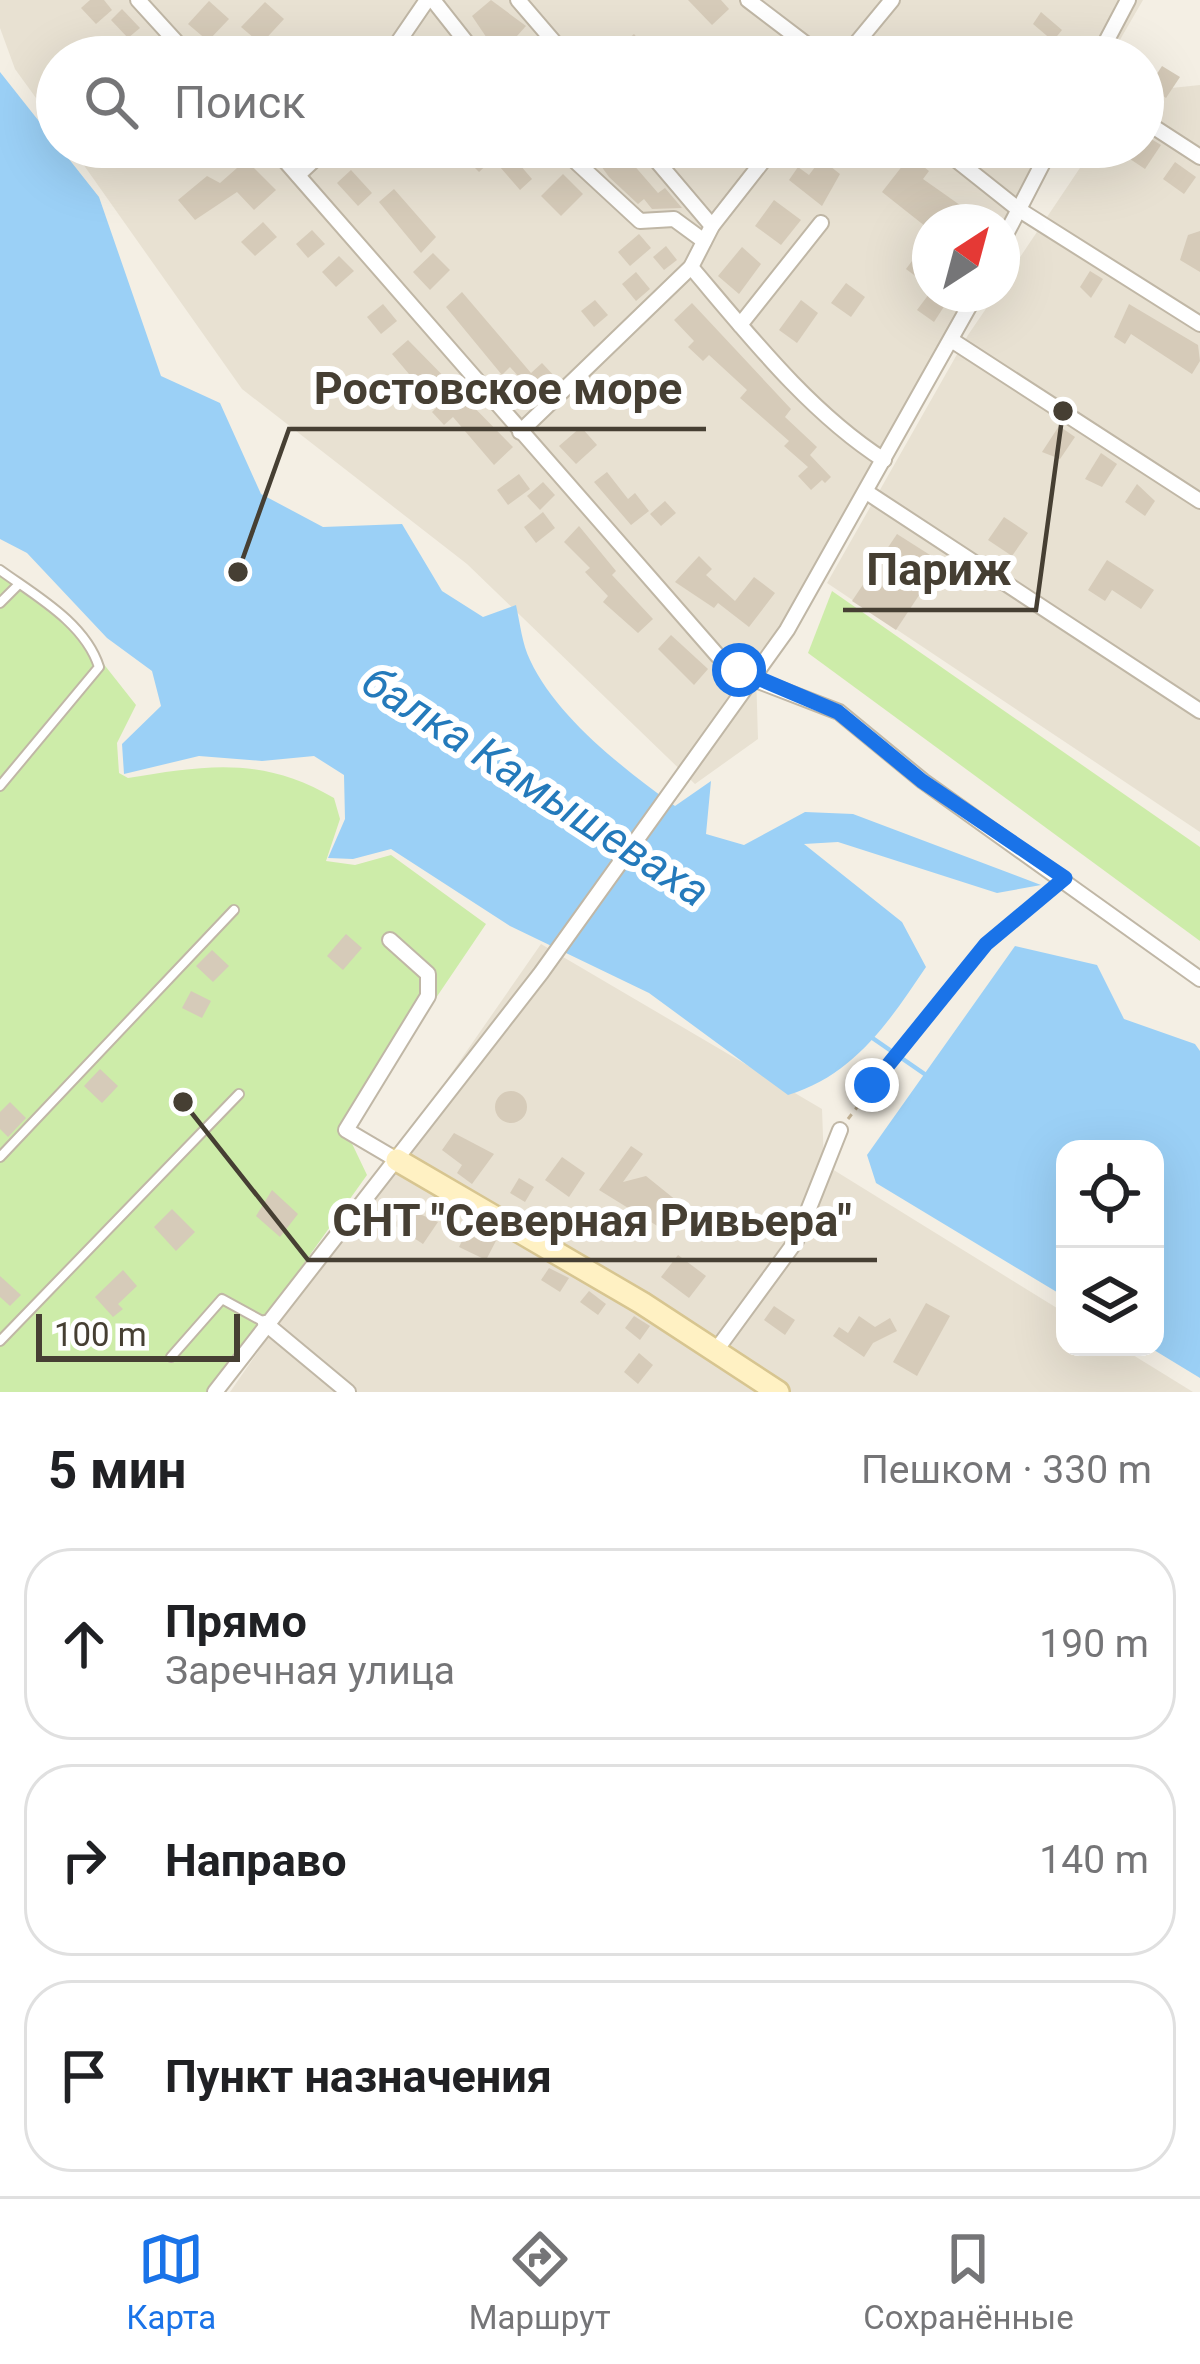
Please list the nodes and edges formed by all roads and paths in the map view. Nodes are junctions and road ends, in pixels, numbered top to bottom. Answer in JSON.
{"nodes":[{"id":1,"x":139,"y":0,"type":"edge"},
{"id":2,"x":430,"y":0,"type":"edge"},
{"id":3,"x":518,"y":0,"type":"edge"},
{"id":4,"x":748,"y":0,"type":"edge"},
{"id":5,"x":892,"y":0,"type":"edge"},
{"id":6,"x":1128,"y":0,"type":"edge"},
{"id":7,"x":171,"y":36,"type":"edge"},
{"id":8,"x":403,"y":36,"type":"edge"},
{"id":9,"x":460,"y":36,"type":"edge"},
{"id":10,"x":549,"y":36,"type":"edge"},
{"id":11,"x":795,"y":36,"type":"edge"},
{"id":12,"x":862,"y":36,"type":"edge"},
{"id":13,"x":1108,"y":36,"type":"edge"},
{"id":14,"x":1164,"y":134,"type":"edge"},
{"id":15,"x":1200,"y":157,"type":"edge"},
{"id":16,"x":291,"y":168,"type":"edge"},
{"id":17,"x":306,"y":168,"type":"edge"},
{"id":18,"x":583,"y":168,"type":"edge"},
{"id":19,"x":663,"y":168,"type":"edge"},
{"id":20,"x":758,"y":168,"type":"edge"},
{"id":21,"x":967,"y":168,"type":"edge"},
{"id":22,"x":1040,"y":168,"type":"edge"},
{"id":23,"x":298,"y":176,"type":"junction"},
{"id":24,"x":1013,"y":204,"type":"edge"},
{"id":25,"x":1020,"y":204,"type":"edge"},
{"id":26,"x":1020,"y":209,"type":"edge"},
{"id":27,"x":821,"y":223,"type":"dead end"},
{"id":28,"x":712,"y":226,"type":"junction"},
{"id":29,"x":704,"y":241,"type":"junction"},
{"id":30,"x":691,"y":267,"type":"junction"},
{"id":31,"x":970,"y":312,"type":"edge"},
{"id":32,"x":1200,"y":324,"type":"edge"},
{"id":33,"x":740,"y":325,"type":"junction"},
{"id":34,"x":959,"y":344,"type":"junction"},
{"id":35,"x":520,"y":432,"type":"junction"},
{"id":36,"x":884,"y":460,"type":"junction"},
{"id":37,"x":875,"y":497,"type":"junction"},
{"id":38,"x":1200,"y":501,"type":"edge"},
{"id":39,"x":0,"y":570,"type":"edge"},
{"id":40,"x":19,"y":584,"type":"junction"},
{"id":41,"x":0,"y":603,"type":"edge"},
{"id":42,"x":753,"y":679,"type":"junction"},
{"id":43,"x":1200,"y":711,"type":"edge"},
{"id":44,"x":0,"y":786,"type":"edge"},
{"id":45,"x":1065,"y":878,"type":"junction"},
{"id":46,"x":234,"y":910,"type":"dead end"},
{"id":47,"x":391,"y":940,"type":"dead end"},
{"id":48,"x":1200,"y":979,"type":"edge"},
{"id":49,"x":239,"y":1094,"type":"dead end"},
{"id":50,"x":840,"y":1130,"type":"joint"},
{"id":51,"x":0,"y":1157,"type":"edge"},
{"id":52,"x":397,"y":1160,"type":"junction"},
{"id":53,"x":265,"y":1323,"type":"junction"},
{"id":54,"x":0,"y":1341,"type":"edge"},
{"id":55,"x":717,"y":1349,"type":"junction"},
{"id":56,"x":172,"y":1357,"type":"dead end"},
{"id":57,"x":215,"y":1392,"type":"edge"},
{"id":58,"x":348,"y":1392,"type":"edge"},
{"id":59,"x":778,"y":1392,"type":"edge"}],
"edges":[{"from":1,"to":7,"type":"street"},
{"from":2,"to":8,"type":"street"},
{"from":2,"to":9,"type":"street"},
{"from":3,"to":10,"type":"street"},
{"from":4,"to":11,"type":"street"},
{"from":5,"to":12,"type":"street"},
{"from":6,"to":13,"type":"street"},
{"from":14,"to":15,"type":"street"},
{"from":16,"to":23,"type":"street"},
{"from":17,"to":23,"type":"street"},
{"from":18,"to":29,"type":"street"},
{"from":19,"to":28,"type":"street"},
{"from":20,"to":28,"type":"street"},
{"from":21,"to":24,"type":"street"},
{"from":22,"to":25,"type":"street"},
{"from":23,"to":35,"type":"street"},
{"from":26,"to":32,"type":"street"},
{"from":27,"to":33,"type":"street"},
{"from":28,"to":29,"type":"street"},
{"from":29,"to":30,"type":"street"},
{"from":30,"to":33,"type":"street"},
{"from":30,"to":35,"type":"street"},
{"from":31,"to":34,"type":"street"},
{"from":33,"to":36,"type":"street"},
{"from":34,"to":36,"type":"street"},
{"from":34,"to":38,"type":"street"},
{"from":35,"to":42,"type":"street"},
{"from":36,"to":37,"type":"street"},
{"from":37,"to":42,"type":"street"},
{"from":37,"to":43,"type":"street"},
{"from":39,"to":40,"type":"lane"},
{"from":40,"to":41,"type":"lane"},
{"from":40,"to":44,"type":"lane"},
{"from":42,"to":45,"type":"street"},
{"from":42,"to":52,"type":"street"},
{"from":45,"to":48,"type":"street"},
{"from":45,"to":50,"type":"path"},
{"from":46,"to":51,"type":"lane"},
{"from":47,"to":52,"type":"street"},
{"from":49,"to":54,"type":"lane"},
{"from":50,"to":55,"type":"street"},
{"from":52,"to":53,"type":"street"},
{"from":52,"to":55,"type":"street"},
{"from":53,"to":56,"type":"lane"},
{"from":53,"to":57,"type":"street"},
{"from":53,"to":58,"type":"street"},
{"from":55,"to":59,"type":"street"}]}
